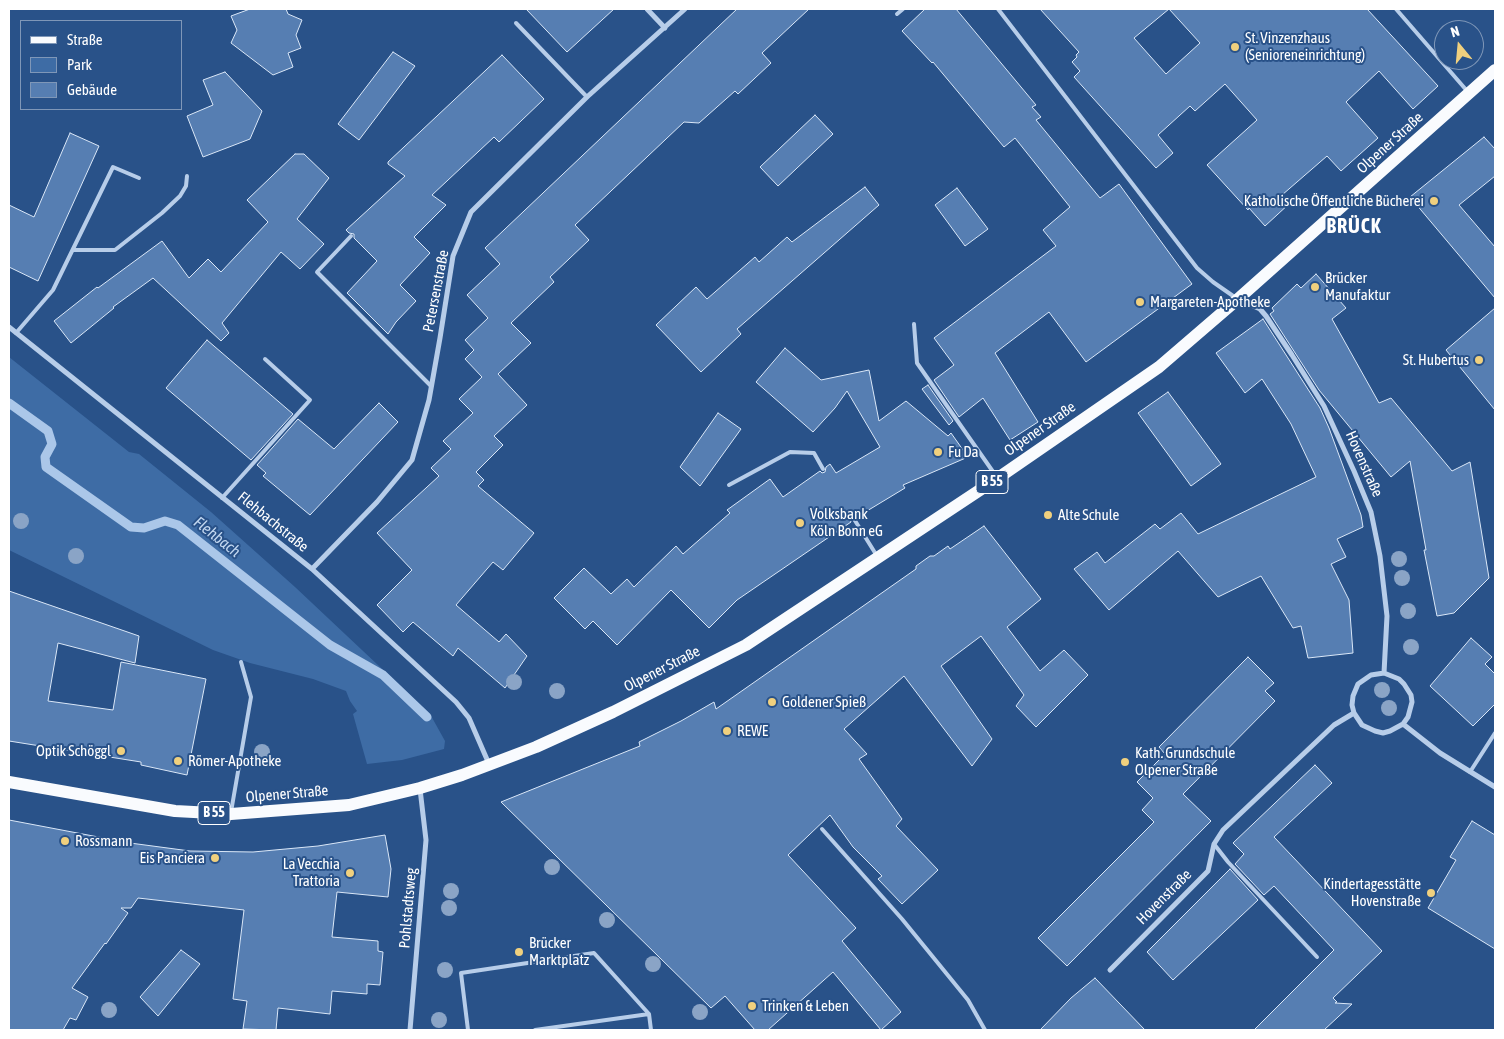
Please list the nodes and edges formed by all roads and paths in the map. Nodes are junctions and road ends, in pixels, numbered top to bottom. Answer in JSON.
{"nodes":[{"id":1,"x":647,"y":9,"type":"edge"},
{"id":2,"x":685,"y":9,"type":"edge"},
{"id":3,"x":903,"y":9,"type":"edge"},
{"id":4,"x":998,"y":9,"type":"edge"},
{"id":5,"x":1396,"y":9,"type":"edge"},
{"id":6,"x":897,"y":14,"type":"dead end"},
{"id":7,"x":516,"y":23,"type":"dead end"},
{"id":8,"x":665,"y":28,"type":"junction"},
{"id":9,"x":1495,"y":70,"type":"edge"},
{"id":10,"x":1469,"y":93,"type":"junction"},
{"id":11,"x":588,"y":97,"type":"junction"},
{"id":12,"x":187,"y":176,"type":"dead end"},
{"id":13,"x":139,"y":178,"type":"dead end"},
{"id":14,"x":351,"y":236,"type":"dead end"},
{"id":15,"x":73,"y":250,"type":"junction"},
{"id":16,"x":1238,"y":299,"type":"junction"},
{"id":17,"x":914,"y":324,"type":"dead end"},
{"id":18,"x":9,"y":327,"type":"edge"},
{"id":19,"x":16,"y":333,"type":"junction"},
{"id":20,"x":266,"y":359,"type":"dead end"},
{"id":21,"x":432,"y":386,"type":"junction"},
{"id":22,"x":824,"y":469,"type":"dead end"},
{"id":23,"x":998,"y":478,"type":"junction"},
{"id":24,"x":729,"y":485,"type":"dead end"},
{"id":25,"x":222,"y":498,"type":"junction"},
{"id":26,"x":854,"y":519,"type":"dead end"},
{"id":27,"x":878,"y":558,"type":"junction"},
{"id":28,"x":312,"y":569,"type":"junction"},
{"id":29,"x":241,"y":662,"type":"dead end"},
{"id":30,"x":1384,"y":673,"type":"junction"},
{"id":31,"x":1354,"y":713,"type":"junction"},
{"id":32,"x":1403,"y":724,"type":"junction"},
{"id":33,"x":1495,"y":733,"type":"edge"},
{"id":34,"x":489,"y":765,"type":"junction"},
{"id":35,"x":1470,"y":772,"type":"junction"},
{"id":36,"x":9,"y":782,"type":"edge"},
{"id":37,"x":1495,"y":787,"type":"edge"},
{"id":38,"x":420,"y":788,"type":"junction"},
{"id":39,"x":231,"y":814,"type":"junction"},
{"id":40,"x":822,"y":829,"type":"dead end"},
{"id":41,"x":1214,"y":844,"type":"junction"},
{"id":42,"x":1317,"y":957,"type":"dead end"},
{"id":43,"x":1110,"y":970,"type":"dead end"},
{"id":44,"x":649,"y":1014,"type":"junction"},
{"id":45,"x":410,"y":1030,"type":"edge"},
{"id":46,"x":468,"y":1030,"type":"edge"},
{"id":47,"x":534,"y":1030,"type":"edge"},
{"id":48,"x":651,"y":1030,"type":"edge"},
{"id":49,"x":985,"y":1030,"type":"edge"}],
"edges":[{"from":1,"to":8,"type":"street"},
{"from":2,"to":8,"type":"street","name":"Petersenstraße"},
{"from":3,"to":6,"type":"lane"},
{"from":4,"to":16,"type":"lane"},
{"from":5,"to":10,"type":"lane"},
{"from":7,"to":11,"type":"lane"},
{"from":8,"to":11,"type":"street","name":"Petersenstraße"},
{"from":9,"to":10,"type":"main road","name":"Olpener Straße","number":"B 55"},
{"from":10,"to":16,"type":"main road","name":"Olpener Straße","number":"B 55"},
{"from":11,"to":21,"type":"street","name":"Petersenstraße"},
{"from":12,"to":15,"type":"lane"},
{"from":13,"to":15,"type":"lane"},
{"from":14,"to":21,"type":"lane"},
{"from":15,"to":19,"type":"lane"},
{"from":16,"to":23,"type":"main road","name":"Olpener Straße","number":"B 55"},
{"from":16,"to":30,"type":"street","name":"Hovenstraße"},
{"from":17,"to":23,"type":"lane"},
{"from":18,"to":19,"type":"street","name":"Flehbachstraße"},
{"from":19,"to":25,"type":"street","name":"Flehbachstraße"},
{"from":20,"to":25,"type":"lane"},
{"from":21,"to":28,"type":"street","name":"Petersenstraße"},
{"from":22,"to":24,"type":"lane"},
{"from":23,"to":27,"type":"main road","name":"Olpener Straße","number":"B 55"},
{"from":25,"to":28,"type":"street","name":"Flehbachstraße"},
{"from":26,"to":27,"type":"lane"},
{"from":27,"to":34,"type":"main road","name":"Olpener Straße","number":"B 55"},
{"from":28,"to":34,"type":"street","name":"Flehbachstraße"},
{"from":29,"to":39,"type":"lane"},
{"from":30,"to":31,"type":"street"},
{"from":30,"to":32,"type":"street"},
{"from":31,"to":32,"type":"street"},
{"from":31,"to":41,"type":"street","name":"Hovenstraße"},
{"from":32,"to":35,"type":"street"},
{"from":33,"to":35,"type":"lane"},
{"from":34,"to":38,"type":"main road","name":"Olpener Straße","number":"B 55"},
{"from":35,"to":37,"type":"street"},
{"from":36,"to":39,"type":"main road","name":"Olpener Straße","number":"B 55"},
{"from":38,"to":39,"type":"main road","name":"Olpener Straße","number":"B 55"},
{"from":38,"to":45,"type":"street","name":"Pohlstadtsweg"},
{"from":40,"to":49,"type":"lane"},
{"from":41,"to":42,"type":"lane"},
{"from":41,"to":43,"type":"street","name":"Hovenstraße"},
{"from":44,"to":46,"type":"lane"},
{"from":44,"to":47,"type":"lane"},
{"from":44,"to":48,"type":"lane"}]}
